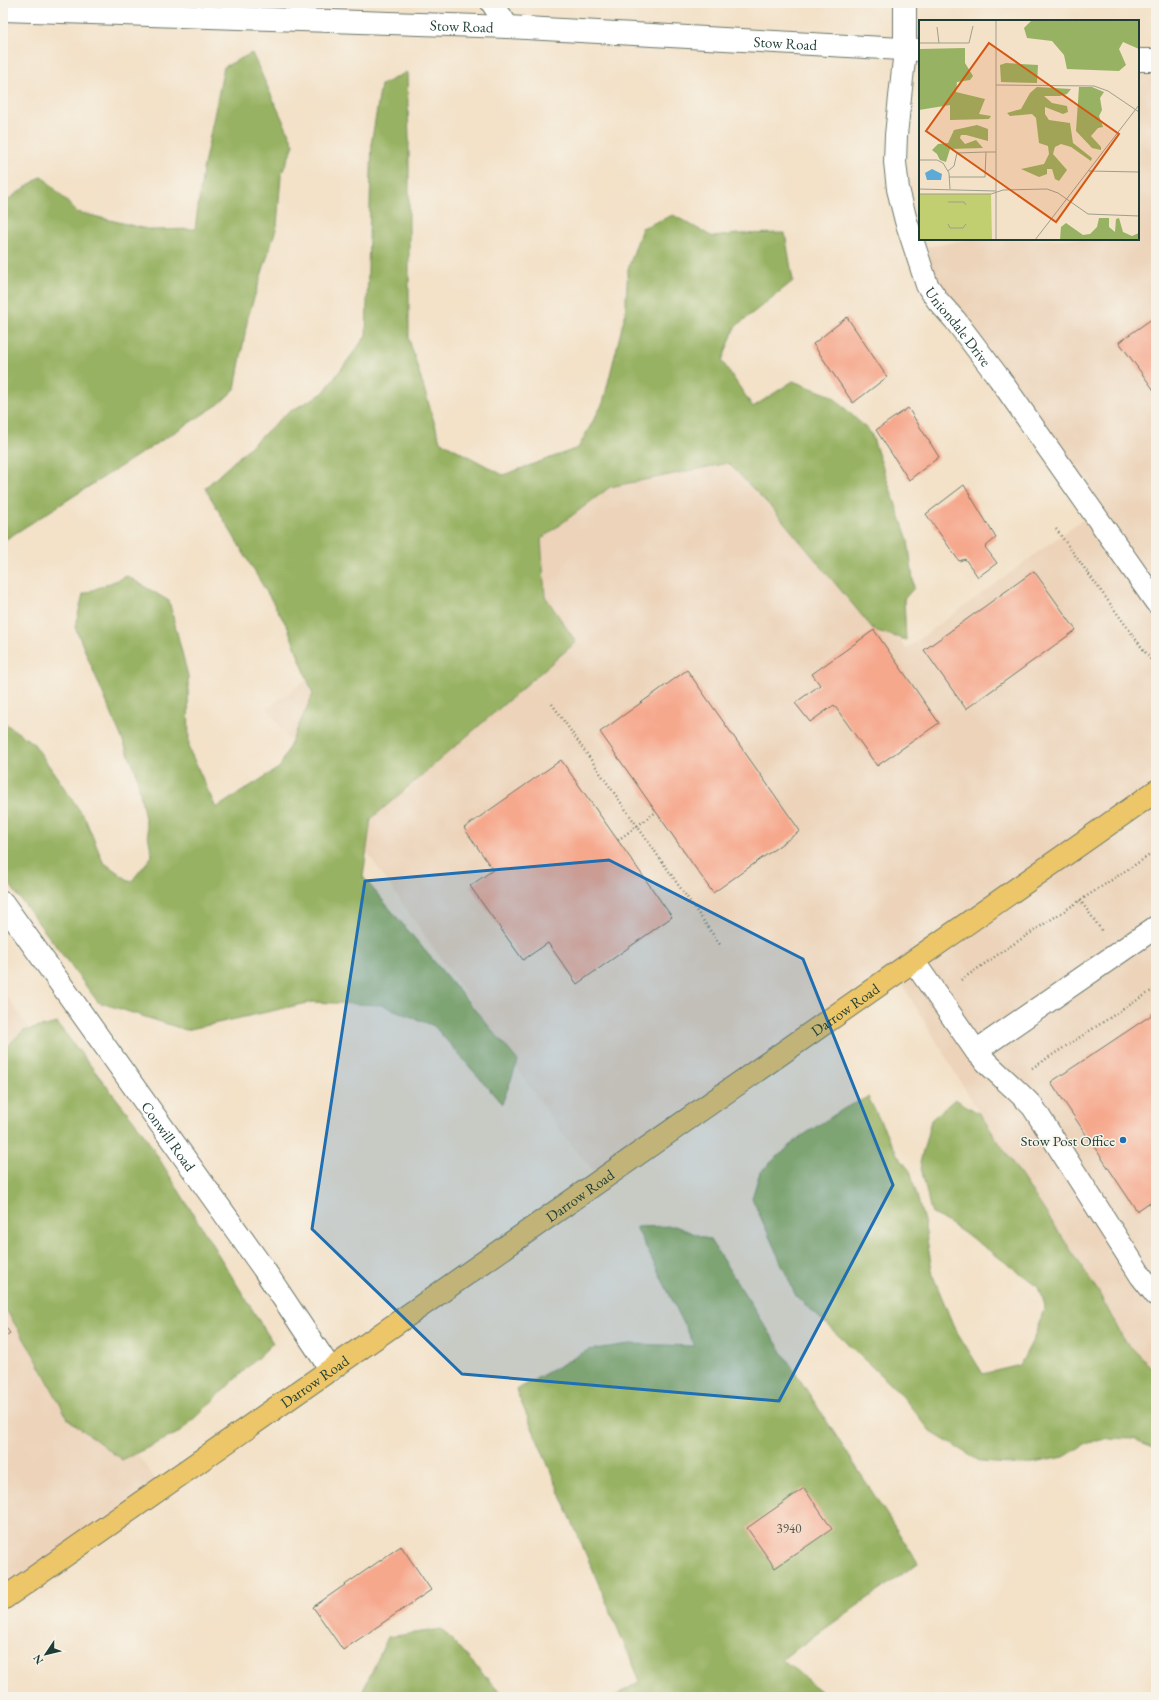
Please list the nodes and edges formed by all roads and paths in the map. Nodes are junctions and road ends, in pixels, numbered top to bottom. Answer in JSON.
{"nodes":[{"id":1,"x":492,"y":3,"type":"edge"},
{"id":2,"x":904,"y":3,"type":"edge"},
{"id":3,"x":3,"y":10,"type":"edge"},
{"id":4,"x":508,"y":27,"type":"junction"},
{"id":5,"x":913,"y":50,"type":"edge"},
{"id":6,"x":1139,"y":60,"type":"edge"},
{"id":7,"x":1156,"y":60,"type":"edge"},
{"id":8,"x":1056,"y":529,"type":"dead end"},
{"id":9,"x":1156,"y":602,"type":"edge"},
{"id":10,"x":1156,"y":667,"type":"edge"},
{"id":11,"x":552,"y":704,"type":"dead end"},
{"id":12,"x":1156,"y":790,"type":"edge"},
{"id":13,"x":656,"y":812,"type":"dead end"},
{"id":14,"x":637,"y":826,"type":"junction"},
{"id":15,"x":618,"y":840,"type":"dead end"},
{"id":16,"x":1156,"y":851,"type":"edge"},
{"id":17,"x":1080,"y":900,"type":"junction"},
{"id":18,"x":3,"y":904,"type":"edge"},
{"id":19,"x":1156,"y":927,"type":"edge"},
{"id":20,"x":721,"y":946,"type":"dead end"},
{"id":21,"x":1117,"y":954,"type":"junction"},
{"id":22,"x":914,"y":962,"type":"junction"},
{"id":23,"x":1156,"y":988,"type":"edge"},
{"id":24,"x":938,"y":997,"type":"junction"},
{"id":25,"x":976,"y":1051,"type":"junction"},
{"id":26,"x":1009,"y":1083,"type":"junction"},
{"id":27,"x":1149,"y":1203,"type":"dead end"},
{"id":28,"x":1156,"y":1214,"type":"edge"},
{"id":29,"x":1156,"y":1295,"type":"edge"},
{"id":30,"x":331,"y":1370,"type":"junction"},
{"id":31,"x":3,"y":1600,"type":"edge"}],
"edges":[{"from":1,"to":4,"type":"street"},
{"from":2,"to":5,"type":"street","name":"Uniondale Drive"},
{"from":3,"to":4,"type":"street","name":"Stow Road"},
{"from":4,"to":5,"type":"street","name":"Stow Road"},
{"from":5,"to":9,"type":"street","name":"Uniondale Drive"},
{"from":6,"to":7,"type":"street"},
{"from":8,"to":10,"type":"path"},
{"from":11,"to":14,"type":"path"},
{"from":12,"to":22,"type":"main road","name":"Darrow Road"},
{"from":13,"to":14,"type":"path"},
{"from":14,"to":15,"type":"path"},
{"from":14,"to":20,"type":"path"},
{"from":16,"to":17,"type":"path"},
{"from":17,"to":21,"type":"path"},
{"from":17,"to":24,"type":"path"},
{"from":18,"to":30,"type":"street","name":"Conwill Road"},
{"from":19,"to":21,"type":"street"},
{"from":21,"to":25,"type":"street"},
{"from":22,"to":24,"type":"street"},
{"from":22,"to":30,"type":"main road","name":"Darrow Road"},
{"from":23,"to":26,"type":"path"},
{"from":24,"to":25,"type":"street"},
{"from":25,"to":26,"type":"street"},
{"from":26,"to":29,"type":"street"},
{"from":27,"to":28,"type":"path"},
{"from":30,"to":31,"type":"main road","name":"Darrow Road"}]}
